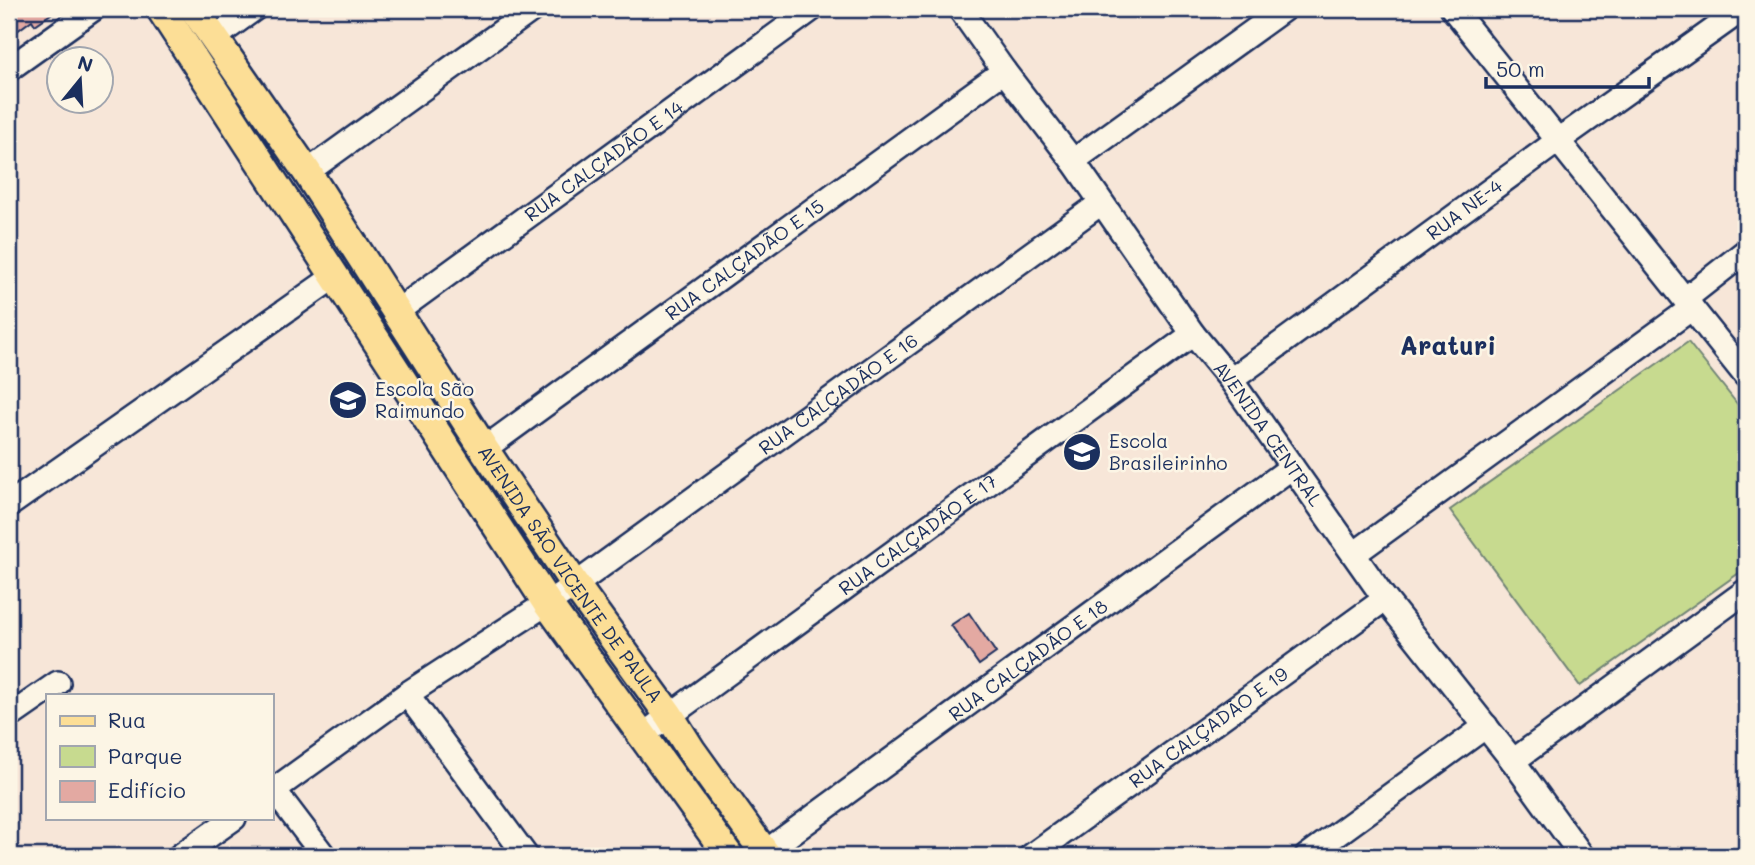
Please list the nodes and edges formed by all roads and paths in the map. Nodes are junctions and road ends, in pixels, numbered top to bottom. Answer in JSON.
{"nodes":[{"id":1,"x":93,"y":9,"type":"edge"},
{"id":2,"x":161,"y":9,"type":"edge"},
{"id":3,"x":194,"y":9,"type":"edge"},
{"id":4,"x":254,"y":9,"type":"edge"},
{"id":5,"x":533,"y":9,"type":"edge"},
{"id":6,"x":812,"y":9,"type":"edge"},
{"id":7,"x":960,"y":9,"type":"edge"},
{"id":8,"x":1284,"y":9,"type":"edge"},
{"id":9,"x":1453,"y":9,"type":"edge"},
{"id":10,"x":1743,"y":9,"type":"edge"},
{"id":11,"x":214,"y":38,"type":"junction"},
{"id":12,"x":9,"y":69,"type":"edge"},
{"id":13,"x":1004,"y":71,"type":"junction"},
{"id":14,"x":1559,"y":140,"type":"junction"},
{"id":15,"x":1073,"y":161,"type":"junction"},
{"id":16,"x":307,"y":172,"type":"junction"},
{"id":17,"x":1101,"y":203,"type":"junction"},
{"id":18,"x":1746,"y":251,"type":"edge"},
{"id":19,"x":335,"y":276,"type":"junction"},
{"id":20,"x":1688,"y":304,"type":"junction"},
{"id":21,"x":396,"y":312,"type":"junction"},
{"id":22,"x":1193,"y":334,"type":"junction"},
{"id":23,"x":1746,"y":376,"type":"edge"},
{"id":24,"x":1231,"y":380,"type":"junction"},
{"id":25,"x":484,"y":449,"type":"junction"},
{"id":26,"x":1292,"y":467,"type":"junction"},
{"id":27,"x":9,"y":505,"type":"edge"},
{"id":28,"x":1354,"y":554,"type":"junction"},
{"id":29,"x":575,"y":585,"type":"junction"},
{"id":30,"x":1746,"y":591,"type":"edge"},
{"id":31,"x":1385,"y":599,"type":"junction"},
{"id":32,"x":547,"y":603,"type":"junction"},
{"id":33,"x":58,"y":683,"type":"dead end"},
{"id":34,"x":407,"y":694,"type":"junction"},
{"id":35,"x":669,"y":715,"type":"junction"},
{"id":36,"x":9,"y":717,"type":"edge"},
{"id":37,"x":1486,"y":726,"type":"junction"},
{"id":38,"x":643,"y":735,"type":"junction"},
{"id":39,"x":1513,"y":761,"type":"junction"},
{"id":40,"x":273,"y":790,"type":"edge"},
{"id":41,"x":273,"y":792,"type":"edge"},
{"id":42,"x":231,"y":820,"type":"edge"},
{"id":43,"x":765,"y":854,"type":"edge"},
{"id":44,"x":180,"y":856,"type":"edge"},
{"id":45,"x":324,"y":856,"type":"edge"},
{"id":46,"x":526,"y":856,"type":"edge"},
{"id":47,"x":729,"y":856,"type":"edge"},
{"id":48,"x":1031,"y":856,"type":"edge"},
{"id":49,"x":1307,"y":856,"type":"edge"},
{"id":50,"x":1582,"y":856,"type":"edge"}],
"edges":[{"from":1,"to":12,"type":"street"},
{"from":2,"to":19,"type":"main road","name":"AVENIDA SÃO VICENTE DE PAULA"},
{"from":3,"to":11,"type":"main road","name":"AVENIDA SÃO VICENTE DE PAULA"},
{"from":4,"to":11,"type":"street"},
{"from":5,"to":16,"type":"street"},
{"from":6,"to":21,"type":"street","name":"RUA CALÇADÃO E 14"},
{"from":7,"to":13,"type":"street","name":"AVENIDA CENTRAL"},
{"from":8,"to":15,"type":"street"},
{"from":9,"to":14,"type":"street"},
{"from":10,"to":14,"type":"street","name":"RUA NE-4"},
{"from":11,"to":16,"type":"main road","name":"AVENIDA SÃO VICENTE DE PAULA"},
{"from":13,"to":15,"type":"street","name":"AVENIDA CENTRAL"},
{"from":13,"to":25,"type":"street","name":"RUA CALÇADÃO E 15"},
{"from":14,"to":20,"type":"street"},
{"from":14,"to":24,"type":"street","name":"RUA NE-4"},
{"from":15,"to":17,"type":"street","name":"AVENIDA CENTRAL"},
{"from":16,"to":21,"type":"main road","name":"AVENIDA SÃO VICENTE DE PAULA"},
{"from":17,"to":22,"type":"street","name":"AVENIDA CENTRAL"},
{"from":17,"to":29,"type":"street","name":"RUA CALÇADÃO E 16"},
{"from":18,"to":20,"type":"street"},
{"from":19,"to":27,"type":"street"},
{"from":19,"to":32,"type":"main road","name":"AVENIDA SÃO VICENTE DE PAULA"},
{"from":20,"to":23,"type":"street"},
{"from":20,"to":28,"type":"street"},
{"from":21,"to":25,"type":"main road","name":"AVENIDA SÃO VICENTE DE PAULA"},
{"from":22,"to":24,"type":"street","name":"AVENIDA CENTRAL"},
{"from":22,"to":35,"type":"street","name":"RUA CALÇADÃO E 17"},
{"from":24,"to":26,"type":"street","name":"AVENIDA CENTRAL"},
{"from":25,"to":29,"type":"main road","name":"AVENIDA SÃO VICENTE DE PAULA"},
{"from":26,"to":28,"type":"street","name":"AVENIDA CENTRAL"},
{"from":26,"to":43,"type":"street","name":"RUA CALÇADÃO E 18"},
{"from":28,"to":31,"type":"street","name":"AVENIDA CENTRAL"},
{"from":29,"to":32,"type":"street","name":"RUA CALÇADÃO E 16"},
{"from":29,"to":35,"type":"main road","name":"AVENIDA SÃO VICENTE DE PAULA"},
{"from":30,"to":39,"type":"street"},
{"from":31,"to":37,"type":"street","name":"AVENIDA CENTRAL"},
{"from":31,"to":48,"type":"street","name":"RUA CALÇADÃO E 19"},
{"from":32,"to":34,"type":"street","name":"RUA CALÇADÃO E 16"},
{"from":32,"to":38,"type":"main road","name":"AVENIDA SÃO VICENTE DE PAULA"},
{"from":33,"to":36,"type":"street"},
{"from":34,"to":40,"type":"street","name":"RUA CALÇADÃO E 16"},
{"from":34,"to":46,"type":"street"},
{"from":35,"to":38,"type":"street","name":"RUA CALÇADÃO E 17"},
{"from":35,"to":43,"type":"main road","name":"AVENIDA SÃO VICENTE DE PAULA"},
{"from":37,"to":39,"type":"street","name":"AVENIDA CENTRAL"},
{"from":37,"to":49,"type":"street"},
{"from":38,"to":47,"type":"main road","name":"AVENIDA SÃO VICENTE DE PAULA"},
{"from":39,"to":50,"type":"street","name":"AVENIDA CENTRAL"},
{"from":41,"to":45,"type":"street"},
{"from":42,"to":44,"type":"street"}]}
